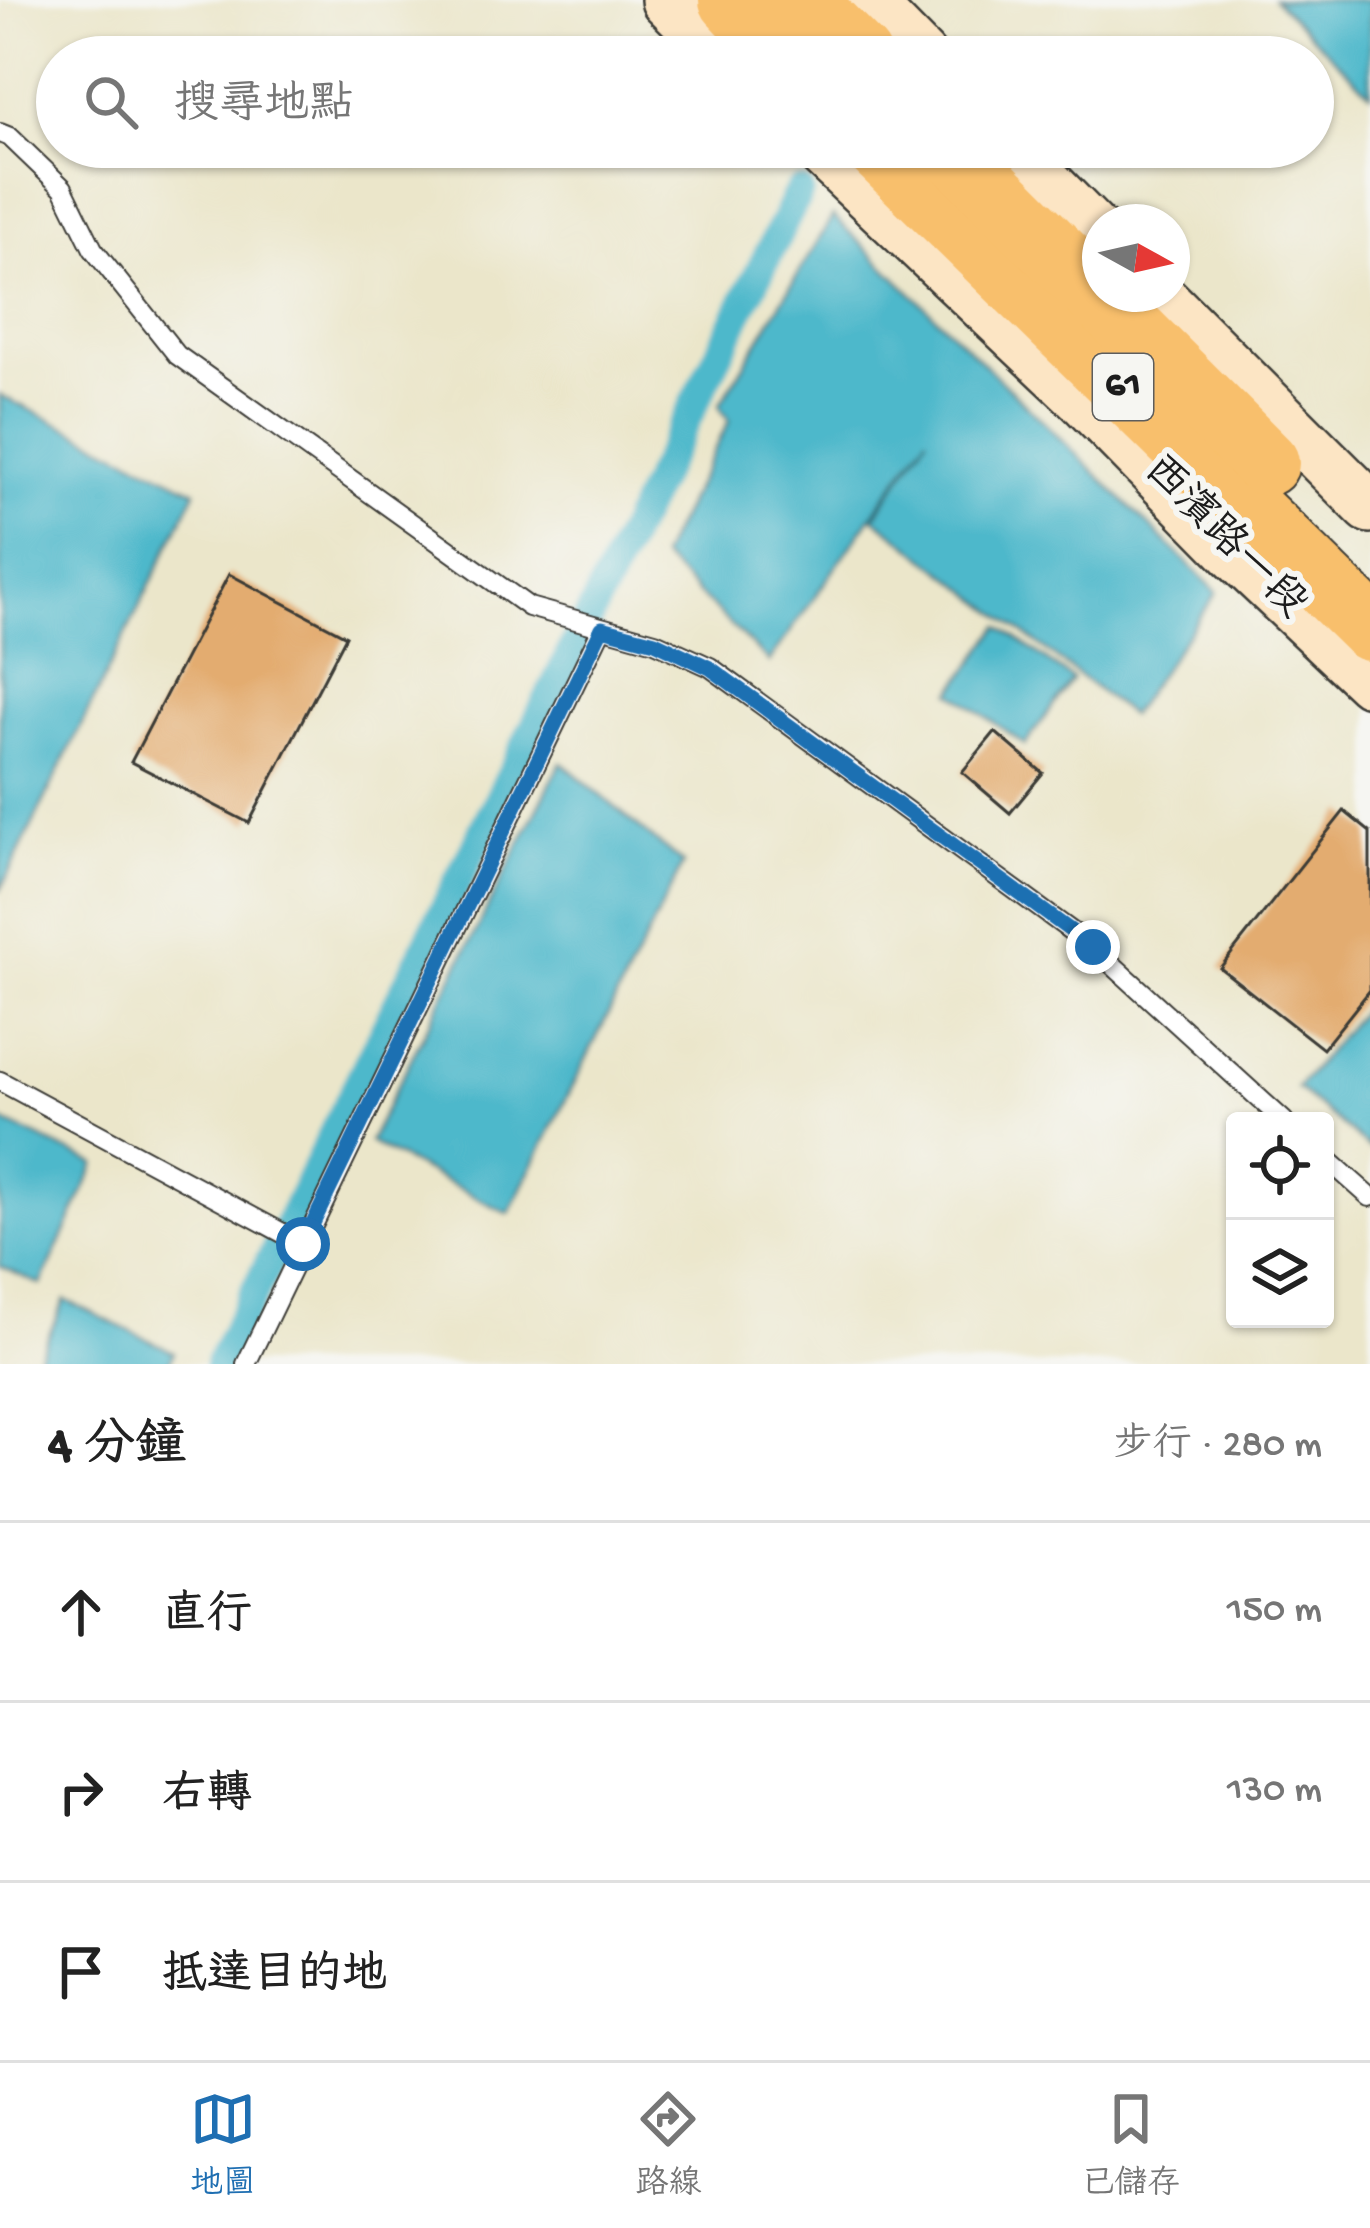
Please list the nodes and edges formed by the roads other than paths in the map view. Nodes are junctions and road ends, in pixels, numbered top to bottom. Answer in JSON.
{"nodes":[{"id":1,"x":667,"y":0,"type":"edge"},
{"id":2,"x":732,"y":0,"type":"edge"},
{"id":3,"x":802,"y":0,"type":"edge"},
{"id":4,"x":865,"y":0,"type":"edge"},
{"id":5,"x":703,"y":36,"type":"edge"},
{"id":6,"x":767,"y":36,"type":"edge"},
{"id":7,"x":838,"y":36,"type":"edge"},
{"id":8,"x":900,"y":36,"type":"edge"},
{"id":9,"x":0,"y":134,"type":"edge"},
{"id":10,"x":36,"y":162,"type":"edge"},
{"id":11,"x":43,"y":168,"type":"edge"},
{"id":12,"x":839,"y":168,"type":"edge"},
{"id":13,"x":899,"y":168,"type":"edge"},
{"id":14,"x":968,"y":168,"type":"edge"},
{"id":15,"x":1032,"y":168,"type":"edge"},
{"id":16,"x":1082,"y":218,"type":"edge"},
{"id":17,"x":1175,"y":312,"type":"edge"},
{"id":18,"x":1081,"y":397,"type":"junction"},
{"id":19,"x":1370,"y":507,"type":"edge"},
{"id":20,"x":1366,"y":604,"type":"edge"},
{"id":21,"x":602,"y":628,"type":"junction"},
{"id":22,"x":1370,"y":681,"type":"edge"},
{"id":23,"x":0,"y":1081,"type":"edge"},
{"id":24,"x":1274,"y":1112,"type":"edge"},
{"id":25,"x":1334,"y":1165,"type":"edge"},
{"id":26,"x":1370,"y":1197,"type":"edge"},
{"id":27,"x":303,"y":1244,"type":"junction"},
{"id":28,"x":246,"y":1364,"type":"edge"}],
"edges":[{"from":1,"to":5,"type":"street"},
{"from":2,"to":6,"type":"highway"},
{"from":3,"to":7,"type":"highway"},
{"from":4,"to":8,"type":"street"},
{"from":9,"to":10,"type":"lane"},
{"from":11,"to":21,"type":"lane"},
{"from":12,"to":18,"type":"street","name":"西濱路一段"},
{"from":13,"to":20,"type":"highway","number":"61"},
{"from":14,"to":20,"type":"highway","number":"61"},
{"from":15,"to":16,"type":"street"},
{"from":17,"to":19,"type":"street"},
{"from":18,"to":20,"type":"highway"},
{"from":18,"to":22,"type":"street","name":"西濱路一段"},
{"from":21,"to":24,"type":"lane"},
{"from":21,"to":27,"type":"lane"},
{"from":23,"to":27,"type":"lane"},
{"from":25,"to":26,"type":"lane"},
{"from":27,"to":28,"type":"lane"}]}
